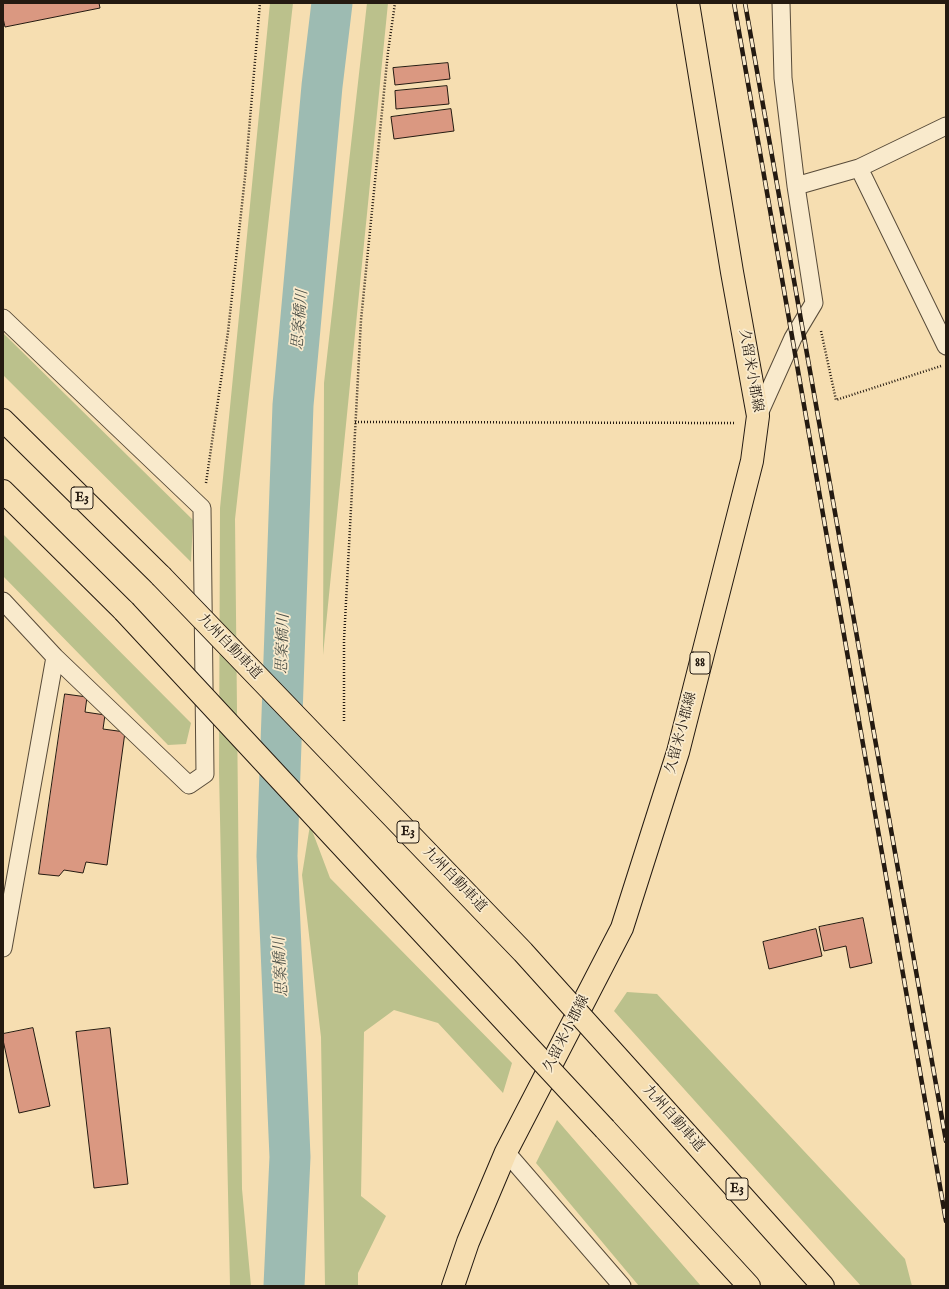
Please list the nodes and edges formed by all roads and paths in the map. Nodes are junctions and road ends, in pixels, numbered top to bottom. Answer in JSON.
{"nodes":[{"id":1,"x":260,"y":3,"type":"edge"},
{"id":2,"x":395,"y":3,"type":"edge"},
{"id":3,"x":688,"y":3,"type":"edge"},
{"id":4,"x":781,"y":3,"type":"edge"},
{"id":5,"x":946,"y":126,"type":"edge"},
{"id":6,"x":859,"y":168,"type":"junction"},
{"id":7,"x":796,"y":186,"type":"junction"},
{"id":8,"x":814,"y":303,"type":"junction"},
{"id":9,"x":3,"y":318,"type":"edge"},
{"id":10,"x":946,"y":346,"type":"edge"},
{"id":11,"x":946,"y":364,"type":"edge"},
{"id":12,"x":3,"y":420,"type":"edge"},
{"id":13,"x":758,"y":420,"type":"junction"},
{"id":14,"x":356,"y":422,"type":"junction"},
{"id":15,"x":3,"y":491,"type":"edge"},
{"id":16,"x":202,"y":508,"type":"junction"},
{"id":17,"x":3,"y":601,"type":"edge"},
{"id":18,"x":55,"y":657,"type":"junction"},
{"id":19,"x":344,"y":721,"type":"dead end"},
{"id":20,"x":3,"y":948,"type":"edge"},
{"id":21,"x":506,"y":1152,"type":"junction"},
{"id":22,"x":453,"y":1286,"type":"edge"},
{"id":23,"x":622,"y":1286,"type":"edge"},
{"id":24,"x":749,"y":1286,"type":"edge"},
{"id":25,"x":823,"y":1286,"type":"edge"}],
"edges":[{"from":1,"to":16,"type":"path"},
{"from":2,"to":14,"type":"path"},
{"from":3,"to":13,"type":"main road","name":"久留米小郡線","number":"88"},
{"from":4,"to":7,"type":"street"},
{"from":5,"to":6,"type":"street"},
{"from":6,"to":7,"type":"street"},
{"from":6,"to":10,"type":"street"},
{"from":7,"to":8,"type":"street"},
{"from":8,"to":11,"type":"path"},
{"from":8,"to":13,"type":"street"},
{"from":9,"to":16,"type":"street"},
{"from":12,"to":25,"type":"main road","name":"九州自動車道","number":"E3","bridge":true},
{"from":13,"to":14,"type":"path"},
{"from":13,"to":21,"type":"main road","name":"久留米小郡線","number":"88"},
{"from":14,"to":19,"type":"path"},
{"from":15,"to":24,"type":"main road","bridge":true},
{"from":16,"to":18,"type":"street"},
{"from":17,"to":18,"type":"street"},
{"from":18,"to":20,"type":"street"},
{"from":21,"to":22,"type":"main road","name":"久留米小郡線","number":"88"},
{"from":21,"to":23,"type":"street"}]}
